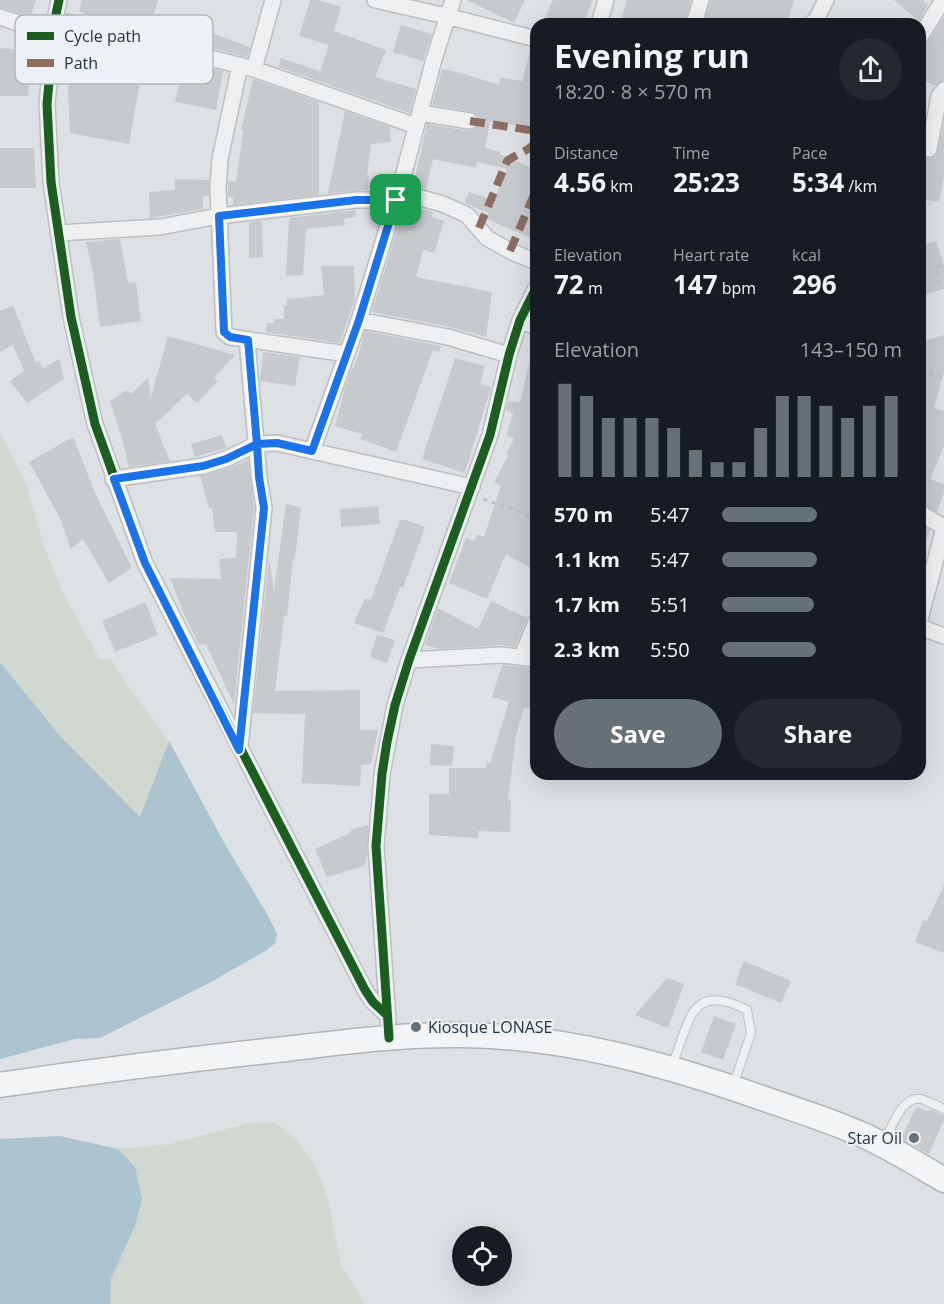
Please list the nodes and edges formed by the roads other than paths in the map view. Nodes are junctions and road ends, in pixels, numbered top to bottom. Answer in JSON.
{"nodes":[{"id":1,"x":59,"y":0,"type":"edge"},
{"id":2,"x":273,"y":0,"type":"edge"},
{"id":3,"x":375,"y":0,"type":"edge"},
{"id":4,"x":453,"y":0,"type":"edge"},
{"id":5,"x":606,"y":0,"type":"edge"},
{"id":6,"x":701,"y":0,"type":"edge"},
{"id":7,"x":826,"y":0,"type":"edge"},
{"id":8,"x":943,"y":0,"type":"edge"},
{"id":9,"x":56,"y":15,"type":"edge"},
{"id":10,"x":446,"y":16,"type":"junction"},
{"id":11,"x":0,"y":17,"type":"edge"},
{"id":12,"x":601,"y":18,"type":"edge"},
{"id":13,"x":696,"y":18,"type":"edge"},
{"id":14,"x":817,"y":18,"type":"edge"},
{"id":15,"x":15,"y":22,"type":"edge"},
{"id":16,"x":926,"y":27,"type":"edge"},
{"id":17,"x":530,"y":37,"type":"edge"},
{"id":18,"x":213,"y":58,"type":"edge"},
{"id":19,"x":247,"y":67,"type":"junction"},
{"id":20,"x":49,"y":84,"type":"edge"},
{"id":21,"x":944,"y":90,"type":"edge"},
{"id":22,"x":418,"y":120,"type":"junction"},
{"id":23,"x":470,"y":121,"type":"dead end"},
{"id":24,"x":931,"y":150,"type":"edge"},
{"id":25,"x":398,"y":196,"type":"junction"},
{"id":26,"x":219,"y":216,"type":"junction"},
{"id":27,"x":58,"y":233,"type":"junction"},
{"id":28,"x":530,"y":259,"type":"edge"},
{"id":29,"x":530,"y":300,"type":"edge"},
{"id":30,"x":359,"y":320,"type":"junction"},
{"id":31,"x":520,"y":320,"type":"junction"},
{"id":32,"x":530,"y":324,"type":"edge"},
{"id":33,"x":248,"y":340,"type":"junction"},
{"id":34,"x":347,"y":354,"type":"junction"},
{"id":35,"x":509,"y":355,"type":"junction"},
{"id":36,"x":257,"y":444,"type":"junction"},
{"id":37,"x":312,"y":451,"type":"junction"},
{"id":38,"x":114,"y":479,"type":"junction"},
{"id":39,"x":471,"y":491,"type":"junction"},
{"id":40,"x":926,"y":517,"type":"edge"},
{"id":41,"x":944,"y":528,"type":"edge"},
{"id":42,"x":942,"y":544,"type":"edge"},
{"id":43,"x":926,"y":599,"type":"edge"},
{"id":44,"x":926,"y":629,"type":"edge"},
{"id":45,"x":944,"y":636,"type":"edge"},
{"id":46,"x":529,"y":658,"type":"edge"},
{"id":47,"x":409,"y":660,"type":"junction"},
{"id":48,"x":239,"y":750,"type":"junction"},
{"id":49,"x":388,"y":1026,"type":"junction"},
{"id":50,"x":671,"y":1068,"type":"junction"},
{"id":51,"x":0,"y":1084,"type":"edge"},
{"id":52,"x":732,"y":1087,"type":"junction"},
{"id":53,"x":944,"y":1109,"type":"edge"},
{"id":54,"x":883,"y":1145,"type":"junction"},
{"id":55,"x":944,"y":1180,"type":"edge"}],
"edges":[{"from":1,"to":9,"type":"street"},
{"from":2,"to":19,"type":"street"},
{"from":3,"to":10,"type":"street"},
{"from":4,"to":10,"type":"street"},
{"from":5,"to":12,"type":"street"},
{"from":6,"to":13,"type":"street"},
{"from":7,"to":14,"type":"street"},
{"from":8,"to":16,"type":"street"},
{"from":10,"to":17,"type":"street"},
{"from":10,"to":22,"type":"street"},
{"from":11,"to":15,"type":"street"},
{"from":18,"to":19,"type":"street"},
{"from":19,"to":22,"type":"street"},
{"from":19,"to":26,"type":"street"},
{"from":20,"to":27,"type":"street"},
{"from":21,"to":24,"type":"street"},
{"from":22,"to":23,"type":"street"},
{"from":22,"to":25,"type":"street"},
{"from":25,"to":26,"type":"street"},
{"from":25,"to":28,"type":"street"},
{"from":25,"to":30,"type":"street"},
{"from":26,"to":27,"type":"street"},
{"from":26,"to":33,"type":"street"},
{"from":27,"to":38,"type":"street"},
{"from":29,"to":31,"type":"street"},
{"from":30,"to":34,"type":"street"},
{"from":30,"to":35,"type":"street"},
{"from":31,"to":32,"type":"street"},
{"from":31,"to":35,"type":"street"},
{"from":33,"to":34,"type":"street"},
{"from":33,"to":36,"type":"street"},
{"from":34,"to":37,"type":"street"},
{"from":35,"to":39,"type":"street"},
{"from":36,"to":37,"type":"street"},
{"from":36,"to":38,"type":"street"},
{"from":36,"to":48,"type":"street"},
{"from":37,"to":39,"type":"street"},
{"from":38,"to":48,"type":"street"},
{"from":39,"to":47,"type":"street"},
{"from":40,"to":41,"type":"street"},
{"from":41,"to":42,"type":"street"},
{"from":42,"to":43,"type":"street"},
{"from":44,"to":45,"type":"street"},
{"from":46,"to":47,"type":"street"},
{"from":47,"to":49,"type":"street"},
{"from":48,"to":49,"type":"street"},
{"from":49,"to":50,"type":"highway"},
{"from":49,"to":51,"type":"highway"},
{"from":50,"to":52,"type":"highway"},
{"from":50,"to":52,"type":"lane"},
{"from":52,"to":54,"type":"highway"},
{"from":53,"to":54,"type":"lane"},
{"from":54,"to":55,"type":"highway"}]}
